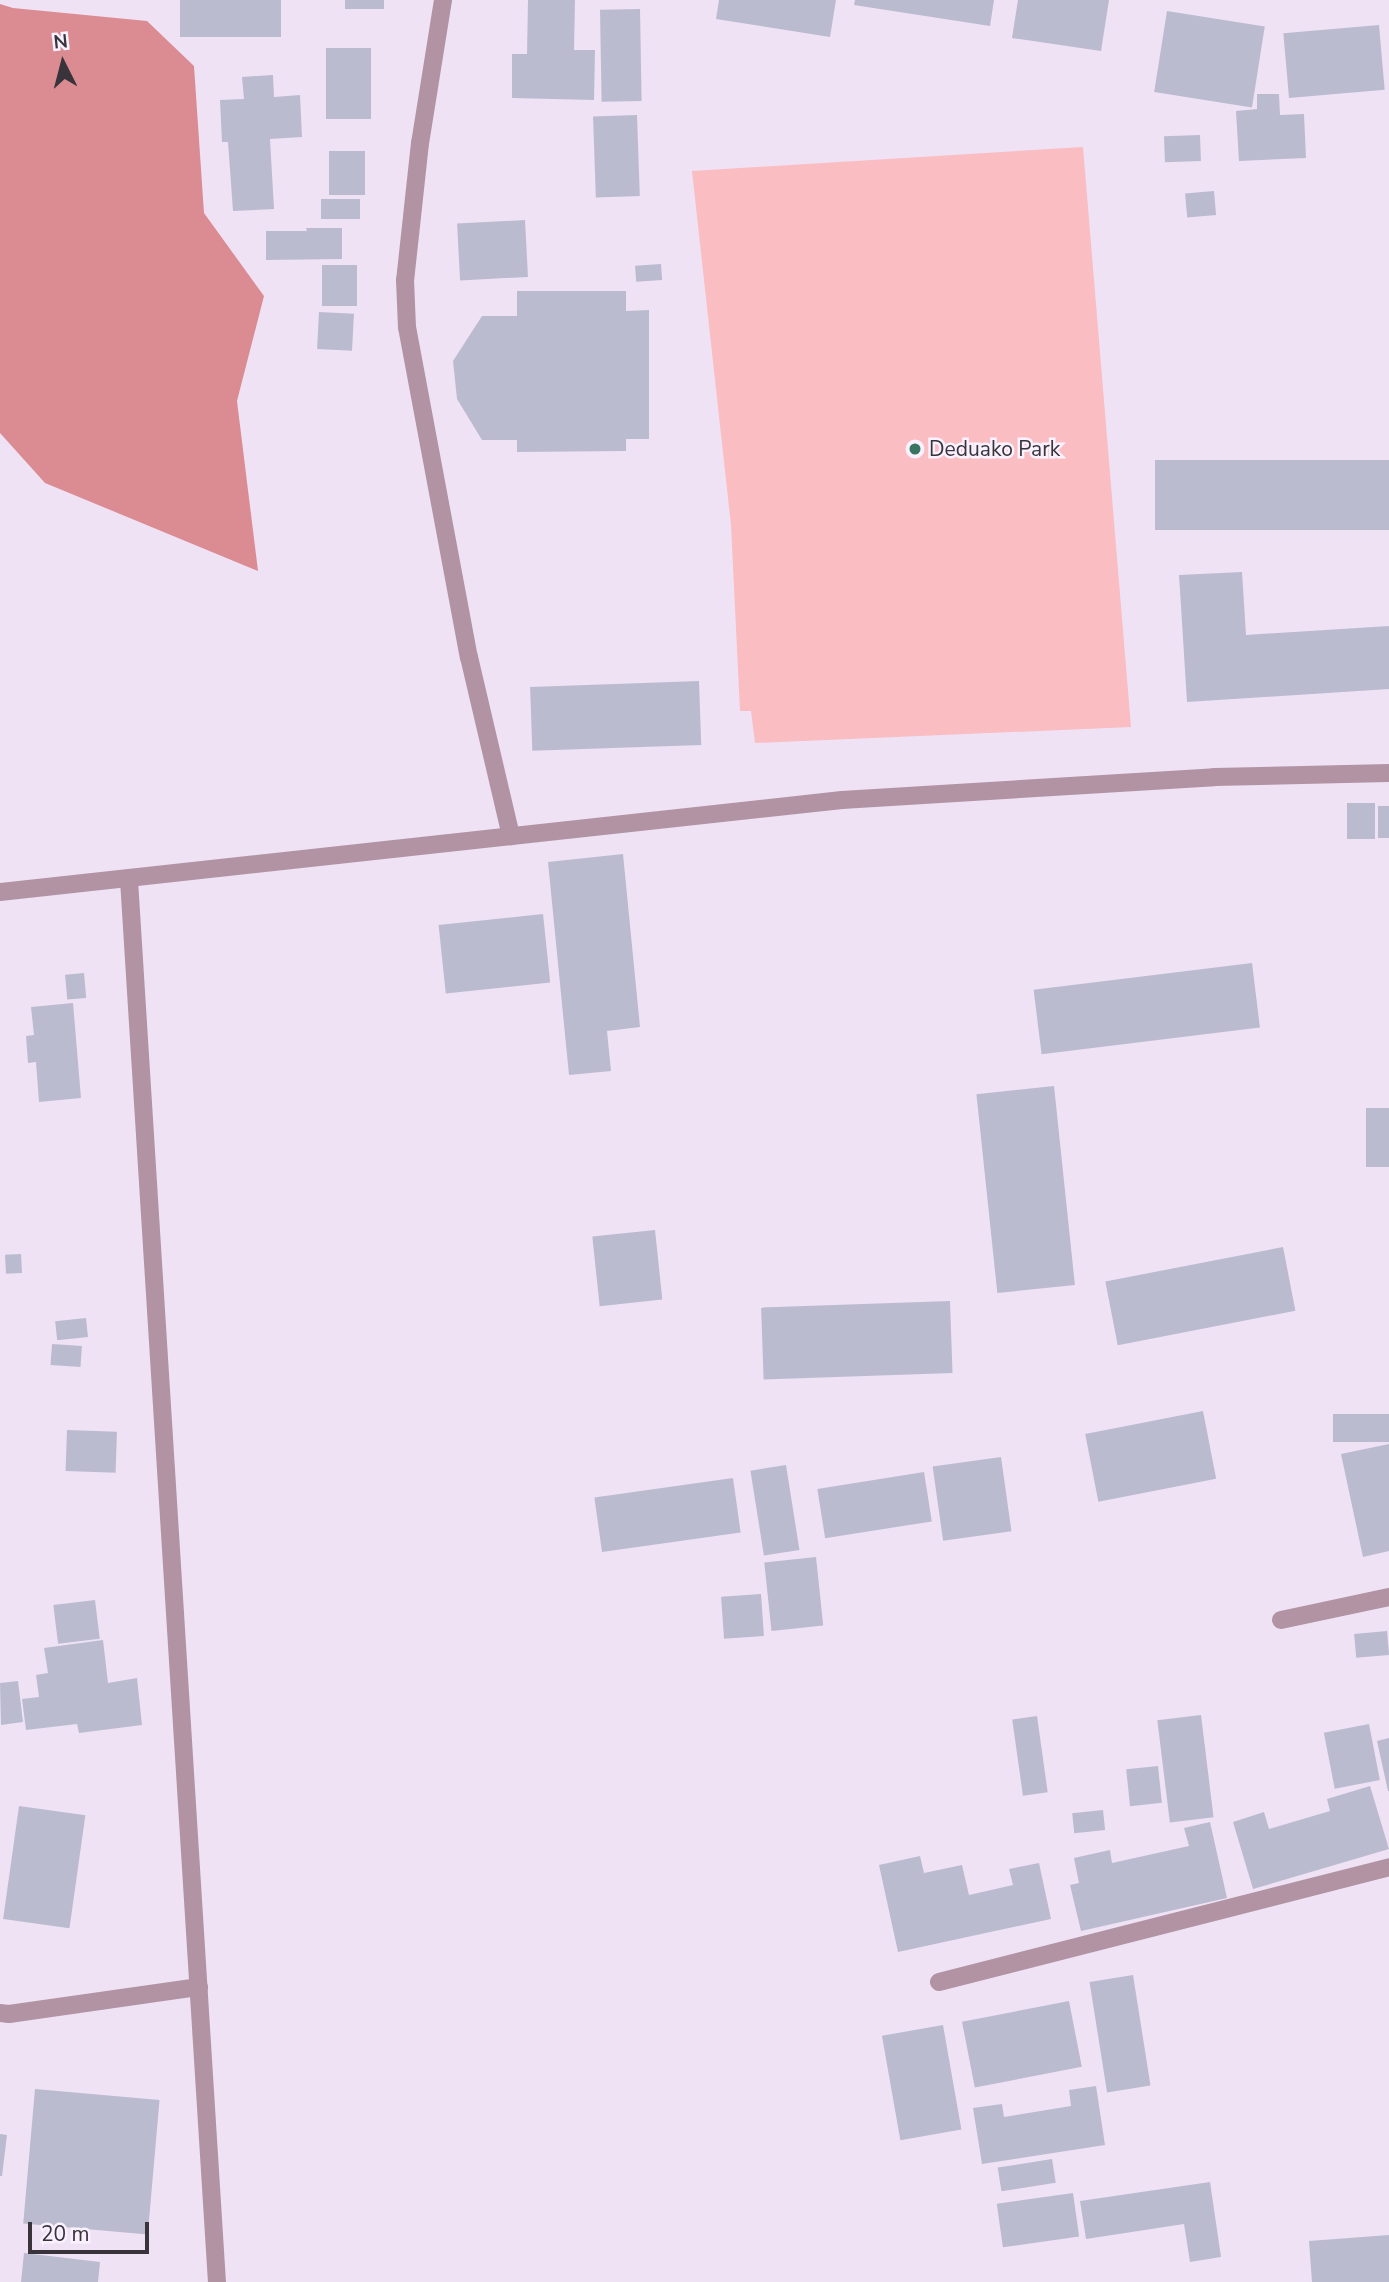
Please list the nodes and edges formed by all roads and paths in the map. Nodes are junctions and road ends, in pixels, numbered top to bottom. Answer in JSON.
{"nodes":[{"id":1,"x":443,"y":0,"type":"edge"},
{"id":2,"x":1389,"y":773,"type":"edge"},
{"id":3,"x":511,"y":836,"type":"junction"},
{"id":4,"x":129,"y":880,"type":"junction"},
{"id":5,"x":0,"y":892,"type":"edge"},
{"id":6,"x":1389,"y":1598,"type":"edge"},
{"id":7,"x":1281,"y":1620,"type":"dead end"},
{"id":8,"x":1389,"y":1867,"type":"edge"},
{"id":9,"x":939,"y":1982,"type":"dead end"},
{"id":10,"x":199,"y":1987,"type":"junction"},
{"id":11,"x":0,"y":2013,"type":"edge"},
{"id":12,"x":217,"y":2282,"type":"edge"}],
"edges":[{"from":1,"to":3,"type":"street"},
{"from":2,"to":3,"type":"street"},
{"from":3,"to":4,"type":"street"},
{"from":4,"to":5,"type":"street"},
{"from":4,"to":10,"type":"street"},
{"from":6,"to":7,"type":"street"},
{"from":8,"to":9,"type":"street"},
{"from":10,"to":11,"type":"street"},
{"from":10,"to":12,"type":"street"}]}
